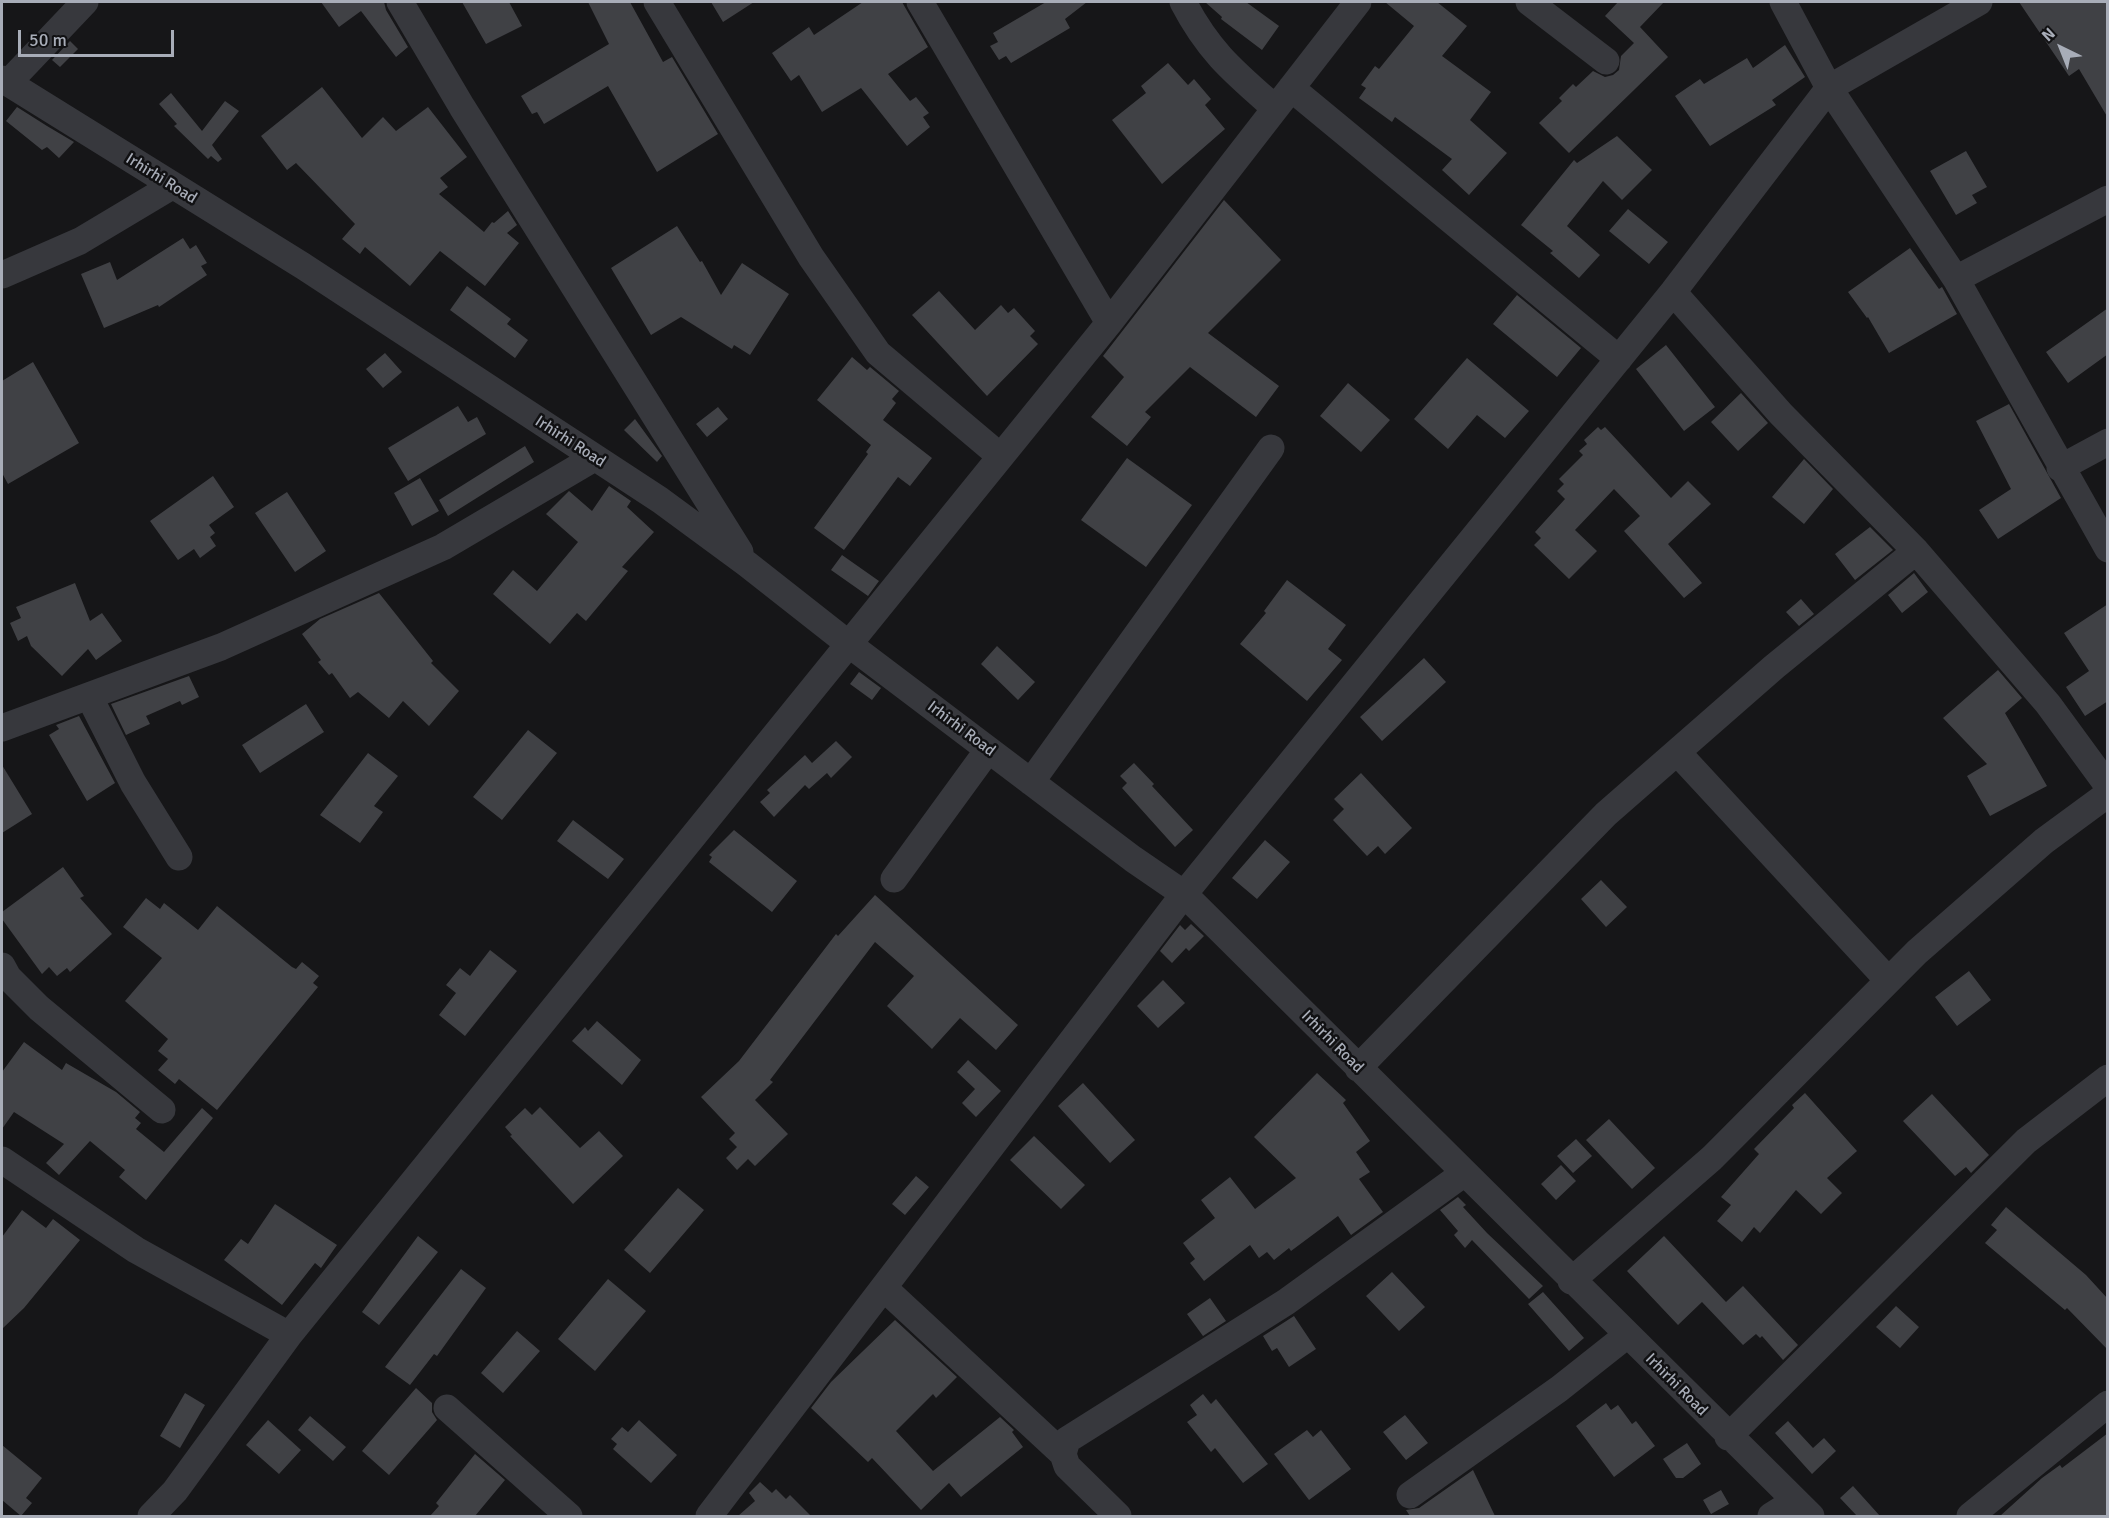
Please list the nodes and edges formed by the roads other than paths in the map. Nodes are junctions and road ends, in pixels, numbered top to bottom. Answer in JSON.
{"nodes":[{"id":1,"x":86,"y":2,"type":"edge"},
{"id":2,"x":400,"y":2,"type":"edge"},
{"id":3,"x":657,"y":2,"type":"edge"},
{"id":4,"x":920,"y":2,"type":"edge"},
{"id":5,"x":1183,"y":2,"type":"edge"},
{"id":6,"x":1358,"y":2,"type":"edge"},
{"id":7,"x":1529,"y":2,"type":"edge"},
{"id":8,"x":1783,"y":2,"type":"edge"},
{"id":9,"x":1979,"y":2,"type":"edge"},
{"id":10,"x":1606,"y":61,"type":"dead end"},
{"id":11,"x":5,"y":81,"type":"edge"},
{"id":12,"x":1829,"y":88,"type":"junction"},
{"id":13,"x":1283,"y":98,"type":"junction"},
{"id":14,"x":172,"y":186,"type":"junction"},
{"id":15,"x":2108,"y":199,"type":"edge"},
{"id":16,"x":2,"y":275,"type":"edge"},
{"id":17,"x":1956,"y":279,"type":"junction"},
{"id":18,"x":1673,"y":292,"type":"junction"},
{"id":19,"x":1109,"y":323,"type":"junction"},
{"id":20,"x":1619,"y":359,"type":"junction"},
{"id":21,"x":2108,"y":442,"type":"edge"},
{"id":22,"x":1271,"y":448,"type":"dead end"},
{"id":23,"x":1000,"y":456,"type":"junction"},
{"id":24,"x":594,"y":458,"type":"junction"},
{"id":25,"x":2060,"y":468,"type":"junction"},
{"id":26,"x":2108,"y":549,"type":"edge"},
{"id":27,"x":1916,"y":551,"type":"junction"},
{"id":28,"x":747,"y":564,"type":"junction"},
{"id":29,"x":850,"y":645,"type":"junction"},
{"id":30,"x":89,"y":696,"type":"junction"},
{"id":31,"x":2,"y":728,"type":"edge"},
{"id":32,"x":988,"y":750,"type":"junction"},
{"id":33,"x":1677,"y":752,"type":"junction"},
{"id":34,"x":1031,"y":782,"type":"junction"},
{"id":35,"x":2108,"y":786,"type":"edge"},
{"id":36,"x":2108,"y":794,"type":"edge"},
{"id":37,"x":179,"y":856,"type":"dead end"},
{"id":38,"x":894,"y":879,"type":"dead end"},
{"id":39,"x":1184,"y":894,"type":"junction"},
{"id":40,"x":2,"y":966,"type":"edge"},
{"id":41,"x":1888,"y":980,"type":"junction"},
{"id":42,"x":1358,"y":1068,"type":"junction"},
{"id":43,"x":2108,"y":1078,"type":"edge"},
{"id":44,"x":162,"y":1110,"type":"dead end"},
{"id":45,"x":2,"y":1160,"type":"edge"},
{"id":46,"x":1464,"y":1174,"type":"junction"},
{"id":47,"x":1570,"y":1281,"type":"junction"},
{"id":48,"x":884,"y":1287,"type":"junction"},
{"id":49,"x":289,"y":1335,"type":"junction"},
{"id":50,"x":1626,"y":1336,"type":"junction"},
{"id":51,"x":2108,"y":1404,"type":"edge"},
{"id":52,"x":447,"y":1408,"type":"dead end"},
{"id":53,"x":1728,"y":1437,"type":"junction"},
{"id":54,"x":1063,"y":1454,"type":"junction"},
{"id":55,"x":1410,"y":1495,"type":"dead end"},
{"id":56,"x":1803,"y":1509,"type":"edge"},
{"id":57,"x":151,"y":1516,"type":"edge"},
{"id":58,"x":569,"y":1516,"type":"edge"},
{"id":59,"x":709,"y":1516,"type":"edge"},
{"id":60,"x":1118,"y":1516,"type":"edge"},
{"id":61,"x":1771,"y":1516,"type":"edge"},
{"id":62,"x":1970,"y":1516,"type":"edge"}],
"edges":[{"from":1,"to":11,"type":"street"},
{"from":2,"to":28,"type":"street"},
{"from":3,"to":23,"type":"street"},
{"from":4,"to":19,"type":"street"},
{"from":5,"to":13,"type":"street"},
{"from":6,"to":13,"type":"street"},
{"from":7,"to":10,"type":"street"},
{"from":8,"to":12,"type":"street"},
{"from":9,"to":12,"type":"street"},
{"from":11,"to":14,"type":"street","name":"Irhirhi Road"},
{"from":12,"to":17,"type":"street"},
{"from":12,"to":18,"type":"street"},
{"from":13,"to":19,"type":"street"},
{"from":13,"to":20,"type":"street"},
{"from":14,"to":16,"type":"street"},
{"from":14,"to":24,"type":"street","name":"Irhirhi Road"},
{"from":15,"to":17,"type":"street"},
{"from":17,"to":25,"type":"street"},
{"from":18,"to":20,"type":"street"},
{"from":18,"to":27,"type":"street"},
{"from":19,"to":23,"type":"street"},
{"from":20,"to":39,"type":"street"},
{"from":21,"to":25,"type":"street"},
{"from":22,"to":34,"type":"street"},
{"from":23,"to":29,"type":"street"},
{"from":24,"to":28,"type":"street","name":"Irhirhi Road"},
{"from":24,"to":30,"type":"street"},
{"from":25,"to":26,"type":"street"},
{"from":27,"to":33,"type":"street"},
{"from":27,"to":35,"type":"street"},
{"from":28,"to":29,"type":"street","name":"Irhirhi Road"},
{"from":29,"to":32,"type":"street","name":"Irhirhi Road"},
{"from":29,"to":49,"type":"street"},
{"from":30,"to":31,"type":"street"},
{"from":30,"to":37,"type":"street"},
{"from":32,"to":34,"type":"street","name":"Irhirhi Road"},
{"from":32,"to":38,"type":"street"},
{"from":33,"to":41,"type":"street"},
{"from":33,"to":42,"type":"street"},
{"from":34,"to":39,"type":"street","name":"Irhirhi Road"},
{"from":36,"to":41,"type":"street"},
{"from":39,"to":42,"type":"street","name":"Irhirhi Road"},
{"from":39,"to":48,"type":"street"},
{"from":40,"to":44,"type":"street"},
{"from":41,"to":47,"type":"street"},
{"from":42,"to":46,"type":"street","name":"Irhirhi Road"},
{"from":43,"to":53,"type":"street"},
{"from":45,"to":49,"type":"street"},
{"from":46,"to":47,"type":"street","name":"Irhirhi Road"},
{"from":46,"to":54,"type":"street"},
{"from":47,"to":50,"type":"street","name":"Irhirhi Road"},
{"from":48,"to":54,"type":"street"},
{"from":48,"to":59,"type":"street"},
{"from":49,"to":57,"type":"street"},
{"from":50,"to":53,"type":"street","name":"Irhirhi Road"},
{"from":50,"to":55,"type":"street"},
{"from":51,"to":62,"type":"street"},
{"from":52,"to":58,"type":"street"},
{"from":53,"to":56,"type":"street","name":"Irhirhi Road"},
{"from":54,"to":60,"type":"street"},
{"from":56,"to":61,"type":"street"}]}
